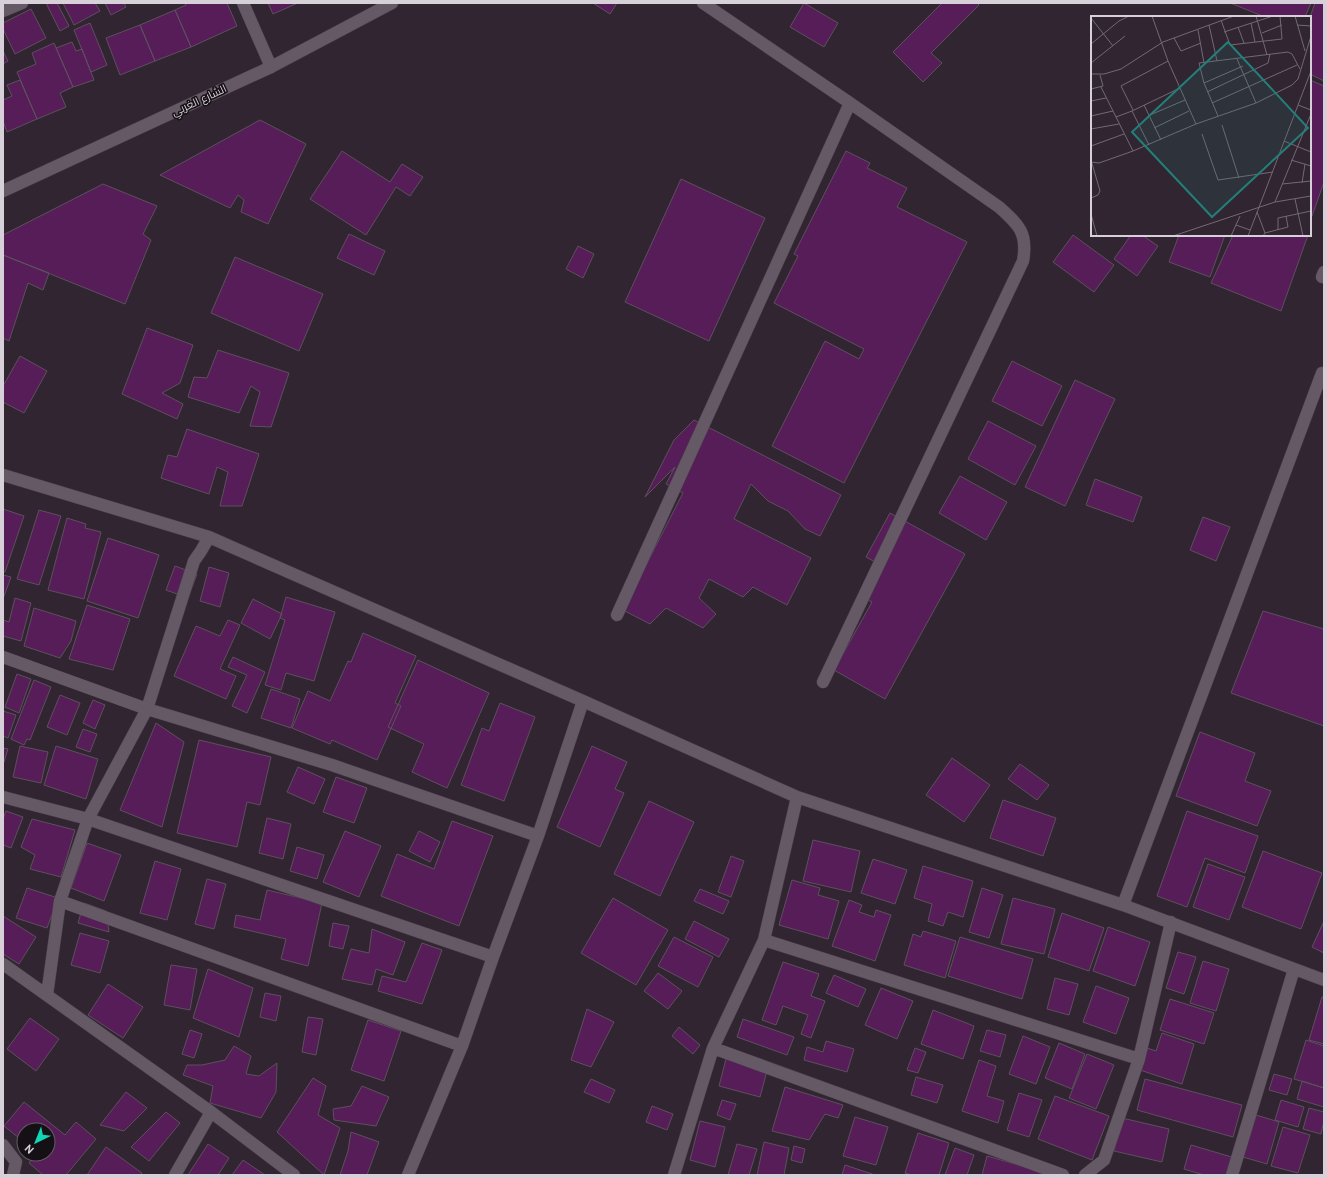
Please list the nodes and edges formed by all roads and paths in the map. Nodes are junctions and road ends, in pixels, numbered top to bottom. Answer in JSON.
{"nodes":[{"id":1,"x":22,"y":3,"type":"edge"},
{"id":2,"x":243,"y":3,"type":"edge"},
{"id":3,"x":392,"y":3,"type":"edge"},
{"id":4,"x":703,"y":3,"type":"edge"},
{"id":5,"x":3,"y":11,"type":"edge"},
{"id":6,"x":271,"y":67,"type":"junction"},
{"id":7,"x":850,"y":102,"type":"junction"},
{"id":8,"x":3,"y":191,"type":"edge"},
{"id":9,"x":1322,"y":373,"type":"dead end"},
{"id":10,"x":3,"y":476,"type":"edge"},
{"id":11,"x":209,"y":537,"type":"junction"},
{"id":12,"x":617,"y":615,"type":"dead end"},
{"id":13,"x":3,"y":658,"type":"edge"},
{"id":14,"x":823,"y":682,"type":"dead end"},
{"id":15,"x":582,"y":701,"type":"junction"},
{"id":16,"x":147,"y":709,"type":"junction"},
{"id":17,"x":3,"y":797,"type":"edge"},
{"id":18,"x":797,"y":797,"type":"junction"},
{"id":19,"x":88,"y":819,"type":"junction"},
{"id":20,"x":538,"y":836,"type":"junction"},
{"id":21,"x":60,"y":901,"type":"junction"},
{"id":22,"x":1123,"y":905,"type":"junction"},
{"id":23,"x":1171,"y":922,"type":"junction"},
{"id":24,"x":764,"y":940,"type":"junction"},
{"id":25,"x":493,"y":957,"type":"junction"},
{"id":26,"x":3,"y":964,"type":"edge"},
{"id":27,"x":1294,"y":969,"type":"junction"},
{"id":28,"x":1324,"y":980,"type":"edge"},
{"id":29,"x":47,"y":995,"type":"junction"},
{"id":30,"x":462,"y":1046,"type":"junction"},
{"id":31,"x":713,"y":1048,"type":"junction"},
{"id":32,"x":1138,"y":1059,"type":"junction"},
{"id":33,"x":211,"y":1112,"type":"junction"},
{"id":34,"x":3,"y":1145,"type":"edge"},
{"id":35,"x":13,"y":1175,"type":"edge"},
{"id":36,"x":175,"y":1175,"type":"edge"},
{"id":37,"x":294,"y":1175,"type":"edge"},
{"id":38,"x":408,"y":1175,"type":"edge"},
{"id":39,"x":674,"y":1175,"type":"edge"},
{"id":40,"x":1063,"y":1175,"type":"edge"},
{"id":41,"x":1085,"y":1175,"type":"edge"},
{"id":42,"x":1232,"y":1175,"type":"edge"}],
"edges":[{"from":1,"to":5,"type":"street"},
{"from":2,"to":6,"type":"street"},
{"from":3,"to":6,"type":"street","name":"الشارع الغربي"},
{"from":4,"to":7,"type":"street"},
{"from":6,"to":8,"type":"street","name":"الشارع الغربي"},
{"from":7,"to":12,"type":"street"},
{"from":7,"to":14,"type":"street"},
{"from":9,"to":22,"type":"street"},
{"from":10,"to":11,"type":"street"},
{"from":11,"to":15,"type":"street"},
{"from":11,"to":16,"type":"street"},
{"from":13,"to":16,"type":"street"},
{"from":15,"to":18,"type":"street"},
{"from":15,"to":20,"type":"street"},
{"from":16,"to":19,"type":"street"},
{"from":16,"to":20,"type":"street"},
{"from":17,"to":19,"type":"street"},
{"from":18,"to":22,"type":"street"},
{"from":18,"to":24,"type":"street"},
{"from":19,"to":21,"type":"street"},
{"from":19,"to":25,"type":"street"},
{"from":20,"to":25,"type":"street"},
{"from":21,"to":29,"type":"street"},
{"from":21,"to":30,"type":"street"},
{"from":22,"to":23,"type":"street"},
{"from":23,"to":27,"type":"street"},
{"from":23,"to":32,"type":"street"},
{"from":24,"to":31,"type":"street"},
{"from":24,"to":32,"type":"street"},
{"from":25,"to":30,"type":"street"},
{"from":26,"to":29,"type":"street"},
{"from":27,"to":28,"type":"street"},
{"from":27,"to":42,"type":"street"},
{"from":29,"to":33,"type":"street"},
{"from":30,"to":38,"type":"street"},
{"from":31,"to":39,"type":"street"},
{"from":31,"to":40,"type":"street"},
{"from":32,"to":41,"type":"street"},
{"from":33,"to":36,"type":"street"},
{"from":33,"to":37,"type":"street"},
{"from":34,"to":35,"type":"street"}]}
